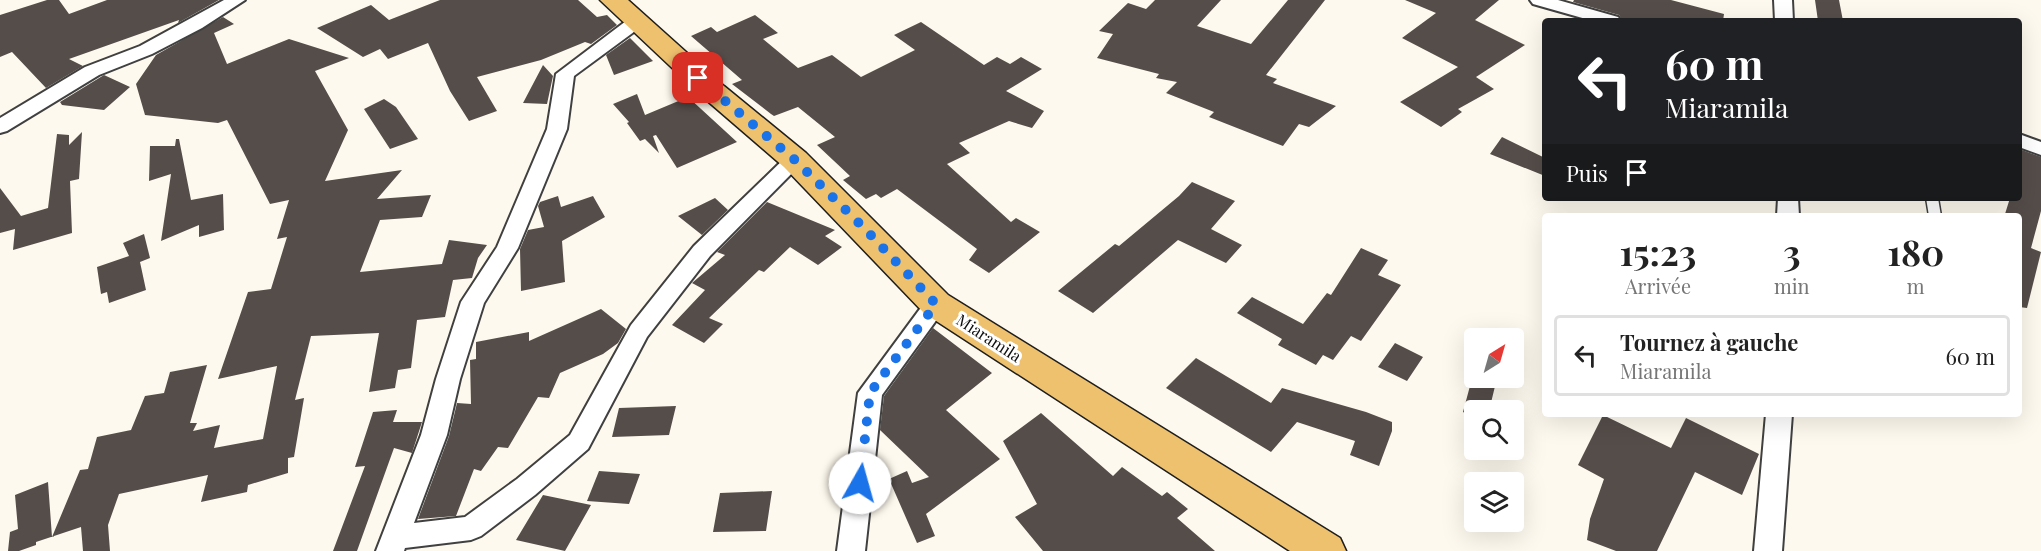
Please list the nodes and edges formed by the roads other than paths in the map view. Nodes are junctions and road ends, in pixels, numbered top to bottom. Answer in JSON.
{"nodes":[{"id":1,"x":236,"y":0,"type":"edge"},
{"id":2,"x":1539,"y":0,"type":"edge"},
{"id":3,"x":1783,"y":0,"type":"edge"},
{"id":4,"x":625,"y":11,"type":"edge"},
{"id":5,"x":1602,"y":18,"type":"edge"},
{"id":6,"x":1784,"y":18,"type":"edge"},
{"id":7,"x":0,"y":128,"type":"edge"},
{"id":8,"x":2022,"y":142,"type":"edge"},
{"id":9,"x":2041,"y":149,"type":"edge"},
{"id":10,"x":795,"y":160,"type":"junction"},
{"id":11,"x":936,"y":304,"type":"junction"},
{"id":12,"x":1779,"y":417,"type":"edge"},
{"id":13,"x":392,"y":544,"type":"edge"},
{"id":14,"x":851,"y":551,"type":"edge"},
{"id":15,"x":1326,"y":551,"type":"edge"},
{"id":16,"x":1768,"y":551,"type":"edge"}],
"edges":[{"from":1,"to":7,"type":"street"},
{"from":2,"to":5,"type":"street"},
{"from":3,"to":6,"type":"street"},
{"from":4,"to":10,"type":"main road","name":"Miaramila"},
{"from":4,"to":13,"type":"street"},
{"from":8,"to":9,"type":"street"},
{"from":10,"to":11,"type":"main road","name":"Miaramila"},
{"from":10,"to":13,"type":"street"},
{"from":11,"to":14,"type":"street"},
{"from":11,"to":15,"type":"main road","name":"Miaramila"},
{"from":12,"to":16,"type":"street"}]}
